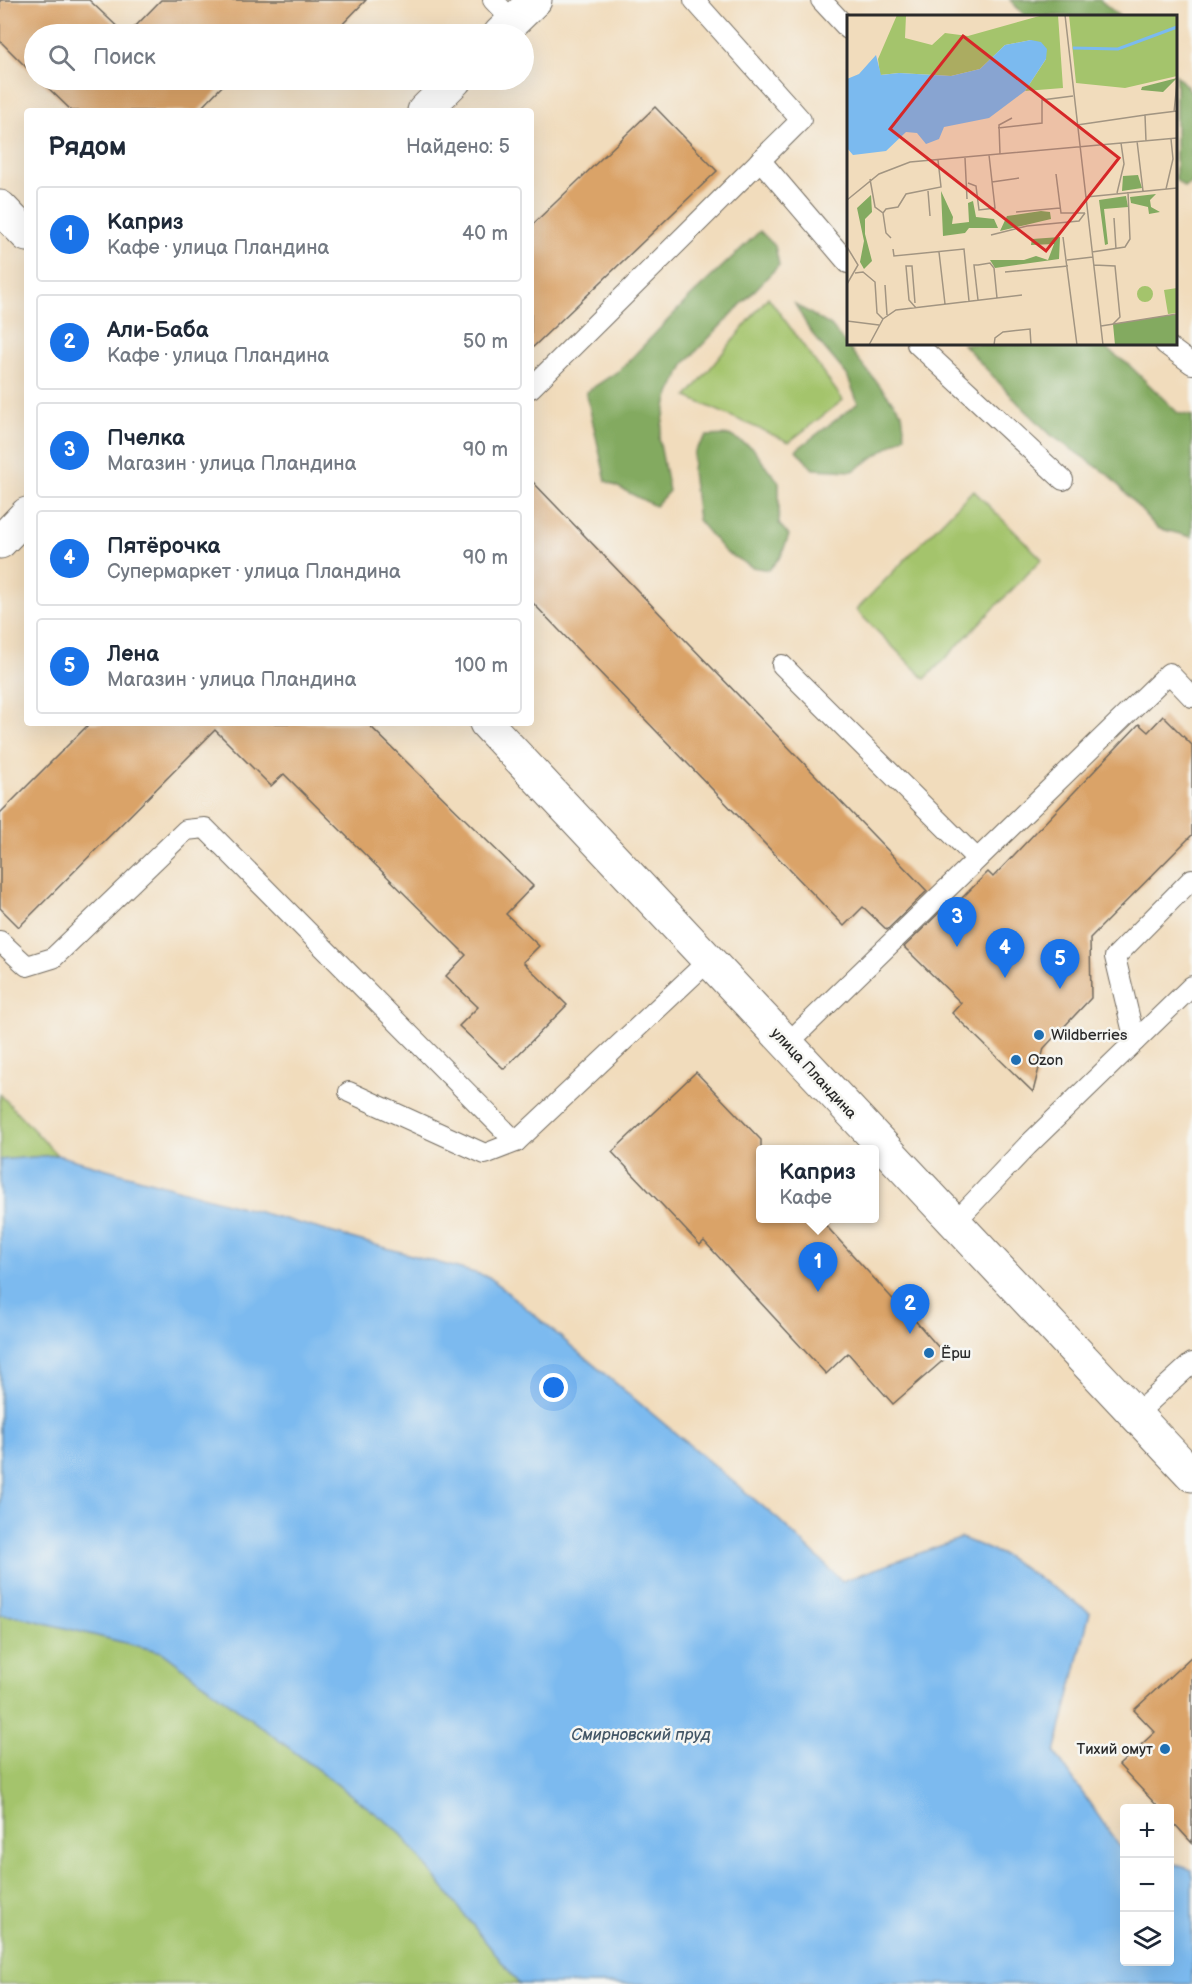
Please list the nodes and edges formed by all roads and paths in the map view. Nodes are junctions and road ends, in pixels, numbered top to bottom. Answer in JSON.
{"nodes":[{"id":1,"x":694,"y":0,"type":"edge"},
{"id":2,"x":821,"y":0,"type":"edge"},
{"id":3,"x":847,"y":27,"type":"edge"},
{"id":4,"x":445,"y":90,"type":"edge"},
{"id":5,"x":427,"y":108,"type":"edge"},
{"id":6,"x":760,"y":160,"type":"junction"},
{"id":7,"x":0,"y":207,"type":"edge"},
{"id":8,"x":24,"y":232,"type":"edge"},
{"id":9,"x":847,"y":261,"type":"edge"},
{"id":10,"x":918,"y":345,"type":"edge"},
{"id":11,"x":1166,"y":345,"type":"edge"},
{"id":12,"x":1192,"y":364,"type":"edge"},
{"id":13,"x":534,"y":385,"type":"edge"},
{"id":14,"x":1063,"y":480,"type":"dead end"},
{"id":15,"x":782,"y":665,"type":"dead end"},
{"id":16,"x":1192,"y":697,"type":"edge"},
{"id":17,"x":489,"y":726,"type":"edge"},
{"id":18,"x":977,"y":859,"type":"junction"},
{"id":19,"x":1192,"y":879,"type":"edge"},
{"id":20,"x":0,"y":941,"type":"edge"},
{"id":21,"x":708,"y":961,"type":"junction"},
{"id":22,"x":1192,"y":986,"type":"edge"},
{"id":23,"x":1135,"y":1041,"type":"junction"},
{"id":24,"x":787,"y":1044,"type":"junction"},
{"id":25,"x":349,"y":1092,"type":"dead end"},
{"id":26,"x":516,"y":1142,"type":"junction"},
{"id":27,"x":955,"y":1222,"type":"junction"},
{"id":28,"x":1192,"y":1363,"type":"edge"},
{"id":29,"x":1135,"y":1415,"type":"junction"},
{"id":30,"x":1192,"y":1475,"type":"edge"}],
"edges":[{"from":1,"to":6,"type":"lane"},
{"from":2,"to":3,"type":"lane"},
{"from":4,"to":5,"type":"street"},
{"from":6,"to":9,"type":"lane"},
{"from":6,"to":13,"type":"lane"},
{"from":7,"to":8,"type":"street"},
{"from":10,"to":14,"type":"lane"},
{"from":11,"to":12,"type":"lane"},
{"from":15,"to":18,"type":"lane"},
{"from":16,"to":18,"type":"lane"},
{"from":17,"to":21,"type":"street","name":"улица Пландина"},
{"from":18,"to":24,"type":"lane"},
{"from":19,"to":23,"type":"lane"},
{"from":20,"to":26,"type":"lane"},
{"from":21,"to":24,"type":"street","name":"улица Пландина"},
{"from":21,"to":26,"type":"lane"},
{"from":22,"to":23,"type":"lane"},
{"from":23,"to":27,"type":"lane"},
{"from":24,"to":27,"type":"street","name":"улица Пландина"},
{"from":25,"to":26,"type":"lane"},
{"from":27,"to":29,"type":"street","name":"улица Пландина"},
{"from":28,"to":29,"type":"lane"},
{"from":29,"to":30,"type":"street","name":"улица Пландина"}]}
